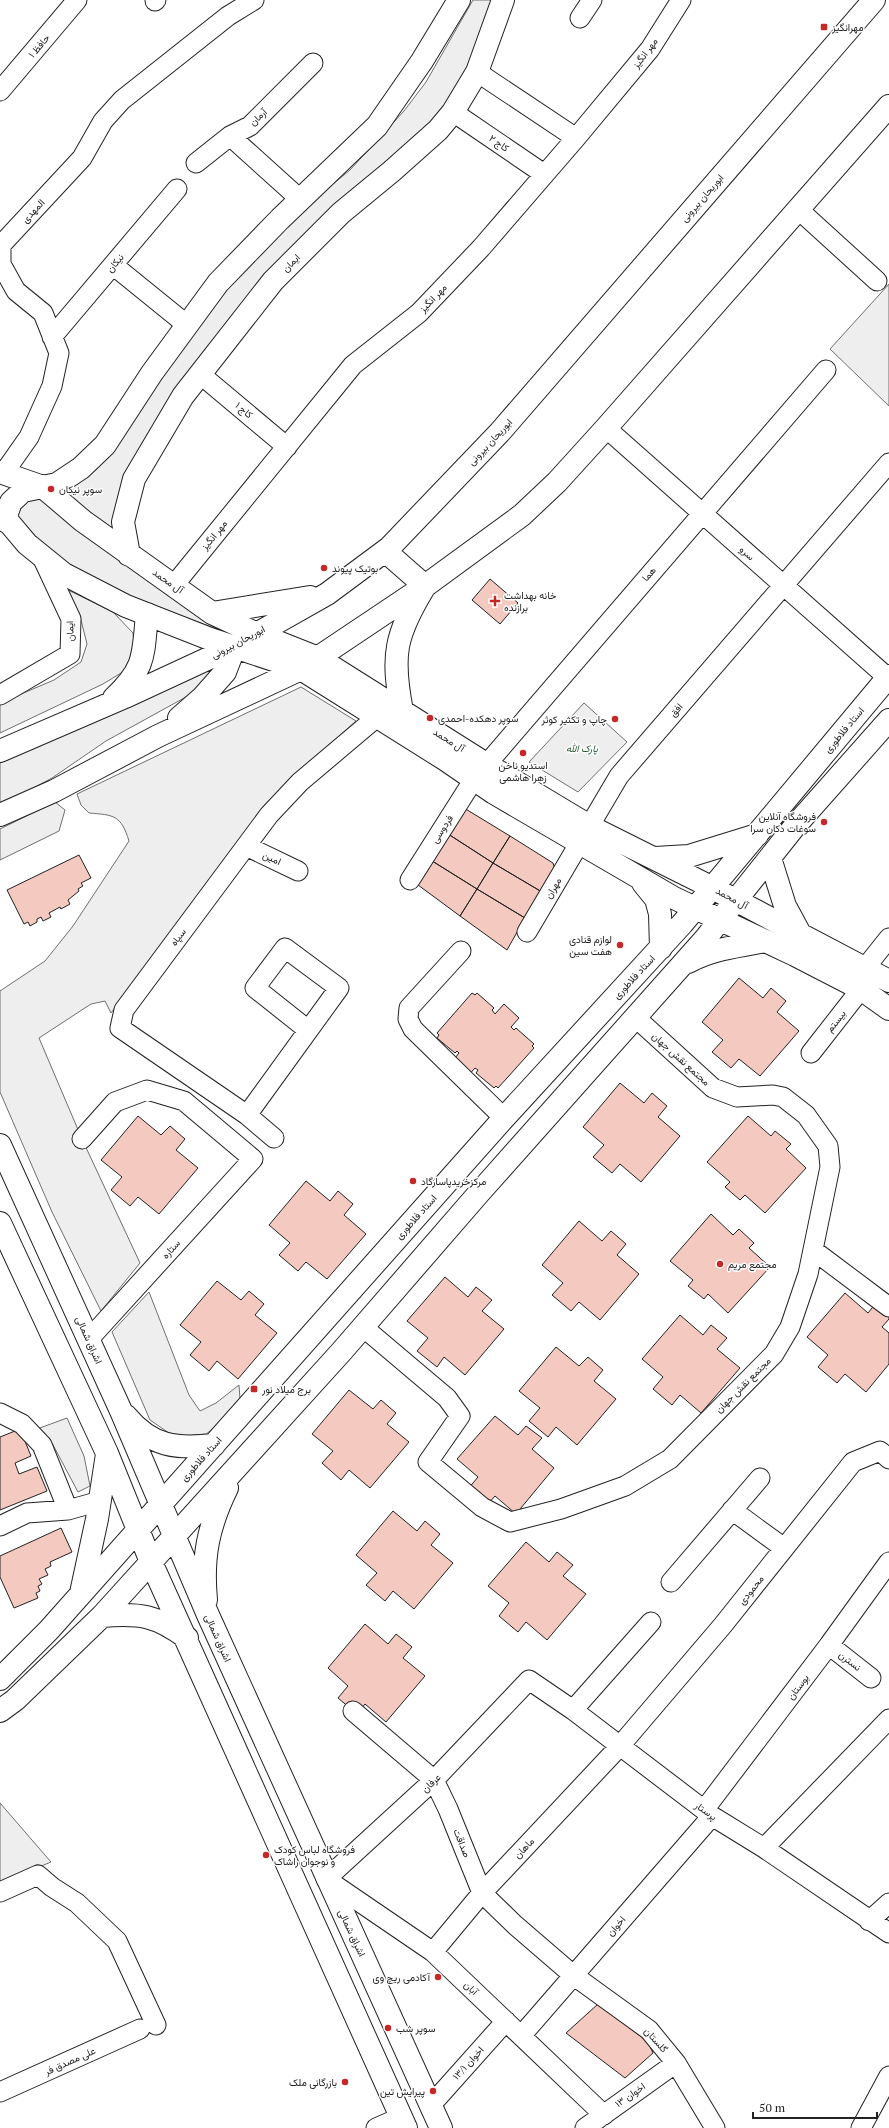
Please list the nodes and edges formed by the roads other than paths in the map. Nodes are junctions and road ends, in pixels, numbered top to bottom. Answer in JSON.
{"nodes":[{"id":1,"x":77,"y":0,"type":"edge"},
{"id":2,"x":254,"y":0,"type":"edge"},
{"id":3,"x":459,"y":0,"type":"edge"},
{"id":4,"x":503,"y":0,"type":"edge"},
{"id":5,"x":592,"y":0,"type":"edge"},
{"id":6,"x":681,"y":0,"type":"edge"},
{"id":7,"x":874,"y":0,"type":"edge"},
{"id":8,"x":580,"y":18,"type":"dead end"},
{"id":9,"x":313,"y":63,"type":"dead end"},
{"id":10,"x":477,"y":72,"type":"junction"},
{"id":11,"x":0,"y":91,"type":"edge"},
{"id":12,"x":889,"y":106,"type":"edge"},
{"id":13,"x":454,"y":112,"type":"junction"},
{"id":14,"x":230,"y":136,"type":"junction"},
{"id":15,"x":576,"y":138,"type":"junction"},
{"id":16,"x":196,"y":162,"type":"dead end"},
{"id":17,"x":544,"y":174,"type":"junction"},
{"id":18,"x":177,"y":189,"type":"dead end"},
{"id":19,"x":301,"y":200,"type":"junction"},
{"id":20,"x":799,"y":210,"type":"junction"},
{"id":21,"x":113,"y":265,"type":"junction"},
{"id":22,"x":877,"y":281,"type":"dead end"},
{"id":23,"x":187,"y":324,"type":"junction"},
{"id":24,"x":52,"y":337,"type":"junction"},
{"id":25,"x":826,"y":370,"type":"dead end"},
{"id":26,"x":200,"y":374,"type":"junction"},
{"id":27,"x":606,"y":428,"type":"junction"},
{"id":28,"x":287,"y":446,"type":"junction"},
{"id":29,"x":889,"y":463,"type":"edge"},
{"id":30,"x":1,"y":475,"type":"edge"},
{"id":31,"x":43,"y":487,"type":"junction"},
{"id":32,"x":702,"y":513,"type":"junction"},
{"id":33,"x":2,"y":520,"type":"edge"},
{"id":34,"x":385,"y":551,"type":"junction"},
{"id":35,"x":129,"y":555,"type":"junction"},
{"id":36,"x":42,"y":558,"type":"junction"},
{"id":37,"x":174,"y":585,"type":"junction"},
{"id":38,"x":783,"y":585,"type":"junction"},
{"id":39,"x":425,"y":586,"type":"junction"},
{"id":40,"x":327,"y":594,"type":"junction"},
{"id":41,"x":212,"y":613,"type":"junction"},
{"id":42,"x":147,"y":614,"type":"junction"},
{"id":43,"x":256,"y":633,"type":"junction"},
{"id":44,"x":235,"y":646,"type":"junction"},
{"id":45,"x":309,"y":664,"type":"junction"},
{"id":46,"x":888,"y":677,"type":"edge"},
{"id":47,"x":0,"y":695,"type":"edge"},
{"id":48,"x":106,"y":706,"type":"junction"},
{"id":49,"x":402,"y":711,"type":"junction"},
{"id":50,"x":377,"y":716,"type":"junction"},
{"id":51,"x":889,"y":720,"type":"edge"},
{"id":52,"x":158,"y":736,"type":"junction"},
{"id":53,"x":0,"y":751,"type":"edge"},
{"id":54,"x":480,"y":772,"type":"junction"},
{"id":55,"x":0,"y":815,"type":"edge"},
{"id":56,"x":585,"y":835,"type":"junction"},
{"id":57,"x":757,"y":835,"type":"junction"},
{"id":58,"x":246,"y":846,"type":"junction"},
{"id":59,"x":654,"y":858,"type":"junction"},
{"id":60,"x":770,"y":858,"type":"junction"},
{"id":61,"x":298,"y":871,"type":"dead end"},
{"id":62,"x":640,"y":879,"type":"junction"},
{"id":63,"x":410,"y":880,"type":"dead end"},
{"id":64,"x":713,"y":888,"type":"junction"},
{"id":65,"x":736,"y":900,"type":"junction"},
{"id":66,"x":695,"y":909,"type":"junction"},
{"id":67,"x":720,"y":920,"type":"junction"},
{"id":68,"x":527,"y":932,"type":"dead end"},
{"id":69,"x":799,"y":932,"type":"junction"},
{"id":70,"x":889,"y":938,"type":"edge"},
{"id":71,"x":766,"y":941,"type":"junction"},
{"id":72,"x":661,"y":948,"type":"junction"},
{"id":73,"x":461,"y":951,"type":"dead end"},
{"id":74,"x":681,"y":966,"type":"junction"},
{"id":75,"x":865,"y":968,"type":"junction"},
{"id":76,"x":889,"y":981,"type":"edge"},
{"id":77,"x":861,"y":990,"type":"junction"},
{"id":78,"x":889,"y":1009,"type":"edge"},
{"id":79,"x":636,"y":1017,"type":"junction"},
{"id":80,"x":308,"y":1030,"type":"dead end"},
{"id":81,"x":811,"y":1053,"type":"dead end"},
{"id":82,"x":247,"y":1115,"type":"junction"},
{"id":83,"x":504,"y":1118,"type":"junction"},
{"id":84,"x":274,"y":1138,"type":"dead end"},
{"id":85,"x":82,"y":1139,"type":"dead end"},
{"id":86,"x":0,"y":1145,"type":"edge"},
{"id":87,"x":0,"y":1223,"type":"edge"},
{"id":88,"x":813,"y":1250,"type":"junction"},
{"id":89,"x":889,"y":1307,"type":"edge"},
{"id":90,"x":363,"y":1327,"type":"junction"},
{"id":91,"x":89,"y":1339,"type":"junction"},
{"id":92,"x":121,"y":1411,"type":"junction"},
{"id":93,"x":0,"y":1413,"type":"edge"},
{"id":94,"x":214,"y":1445,"type":"junction"},
{"id":95,"x":107,"y":1453,"type":"junction"},
{"id":96,"x":889,"y":1459,"type":"edge"},
{"id":97,"x":236,"y":1468,"type":"junction"},
{"id":98,"x":760,"y":1478,"type":"dead end"},
{"id":99,"x":100,"y":1501,"type":"junction"},
{"id":100,"x":160,"y":1505,"type":"junction"},
{"id":101,"x":68,"y":1510,"type":"junction"},
{"id":102,"x":732,"y":1510,"type":"junction"},
{"id":103,"x":0,"y":1526,"type":"edge"},
{"id":104,"x":138,"y":1530,"type":"junction"},
{"id":105,"x":174,"y":1538,"type":"junction"},
{"id":106,"x":784,"y":1548,"type":"junction"},
{"id":107,"x":151,"y":1562,"type":"junction"},
{"id":108,"x":889,"y":1562,"type":"edge"},
{"id":109,"x":671,"y":1582,"type":"dead end"},
{"id":110,"x":81,"y":1594,"type":"junction"},
{"id":111,"x":208,"y":1615,"type":"junction"},
{"id":112,"x":102,"y":1616,"type":"junction"},
{"id":113,"x":651,"y":1622,"type":"dead end"},
{"id":114,"x":187,"y":1638,"type":"junction"},
{"id":115,"x":829,"y":1645,"type":"junction"},
{"id":116,"x":871,"y":1678,"type":"dead end"},
{"id":117,"x":0,"y":1679,"type":"edge"},
{"id":118,"x":529,"y":1680,"type":"joint"},
{"id":119,"x":574,"y":1710,"type":"junction"},
{"id":120,"x":0,"y":1711,"type":"edge"},
{"id":121,"x":353,"y":1711,"type":"dead end"},
{"id":122,"x":889,"y":1719,"type":"edge"},
{"id":123,"x":619,"y":1747,"type":"junction"},
{"id":124,"x":434,"y":1780,"type":"junction"},
{"id":125,"x":708,"y":1813,"type":"junction"},
{"id":126,"x":764,"y":1848,"type":"junction"},
{"id":127,"x":326,"y":1879,"type":"junction"},
{"id":128,"x":0,"y":1892,"type":"edge"},
{"id":129,"x":482,"y":1892,"type":"junction"},
{"id":130,"x":889,"y":1902,"type":"edge"},
{"id":131,"x":869,"y":1921,"type":"junction"},
{"id":132,"x":889,"y":1933,"type":"edge"},
{"id":133,"x":433,"y":1952,"type":"junction"},
{"id":134,"x":573,"y":1975,"type":"junction"},
{"id":135,"x":506,"y":2021,"type":"junction"},
{"id":136,"x":521,"y":2036,"type":"junction"},
{"id":137,"x":676,"y":2063,"type":"junction"},
{"id":138,"x":889,"y":2076,"type":"edge"},
{"id":139,"x":0,"y":2092,"type":"edge"},
{"id":140,"x":431,"y":2105,"type":"junction"},
{"id":141,"x":604,"y":2115,"type":"junction"},
{"id":142,"x":404,"y":2122,"type":"edge"},
{"id":143,"x":376,"y":2128,"type":"edge"},
{"id":144,"x":441,"y":2128,"type":"edge"},
{"id":145,"x":585,"y":2128,"type":"edge"},
{"id":146,"x":715,"y":2128,"type":"edge"},
{"id":147,"x":861,"y":2128,"type":"edge"}],
"edges":[{"from":1,"to":11,"type":"street","name":"حافظ ۱"},
{"from":2,"to":24,"type":"street","name":"المهدی"},
{"from":3,"to":19,"type":"main road"},
{"from":4,"to":10,"type":"main road","name":"ایمان"},
{"from":5,"to":8,"type":"street"},
{"from":6,"to":15,"type":"street","name":"مهر انگیز"},
{"from":7,"to":34,"type":"main road","name":"ابوریحان بیرونی"},
{"from":9,"to":14,"type":"street","name":"آرمان"},
{"from":10,"to":13,"type":"main road","name":"ایمان"},
{"from":10,"to":15,"type":"street"},
{"from":12,"to":20,"type":"main road"},
{"from":13,"to":17,"type":"street","name":"کاج ۲"},
{"from":13,"to":26,"type":"main road","name":"ایمان"},
{"from":14,"to":16,"type":"street","name":"آرمان"},
{"from":14,"to":19,"type":"street"},
{"from":15,"to":17,"type":"street","name":"مهر انگیز"},
{"from":17,"to":28,"type":"street","name":"مهر انگیز"},
{"from":18,"to":21,"type":"street","name":"نیکان"},
{"from":19,"to":23,"type":"main road"},
{"from":20,"to":22,"type":"street"},
{"from":20,"to":27,"type":"main road"},
{"from":21,"to":23,"type":"street"},
{"from":21,"to":24,"type":"street","name":"نیکان"},
{"from":23,"to":31,"type":"main road"},
{"from":24,"to":30,"type":"street","name":"المهدی"},
{"from":25,"to":32,"type":"street","name":"هما"},
{"from":26,"to":28,"type":"street","name":"کاج ۱"},
{"from":26,"to":35,"type":"main road","name":"ایمان"},
{"from":27,"to":32,"type":"street","name":"سرو"},
{"from":27,"to":39,"type":"main road"},
{"from":28,"to":37,"type":"street","name":"مهر انگیز"},
{"from":29,"to":38,"type":"street","name":"افق"},
{"from":30,"to":31,"type":"main road","name":"آل محمد"},
{"from":31,"to":33,"type":"main road"},
{"from":31,"to":35,"type":"main road","name":"آل محمد"},
{"from":32,"to":38,"type":"street","name":"سرو"},
{"from":32,"to":54,"type":"street","name":"هما"},
{"from":33,"to":36,"type":"main road","name":"آل محمد"},
{"from":34,"to":39,"type":"main road"},
{"from":34,"to":40,"type":"main road","name":"ابوریحان بیرونی"},
{"from":35,"to":37,"type":"main road","name":"آل محمد"},
{"from":36,"to":42,"type":"main road","name":"آل محمد"},
{"from":36,"to":47,"type":"street","name":"ایمان"},
{"from":37,"to":41,"type":"main road","name":"آل محمد"},
{"from":38,"to":46,"type":"street","name":"سرو"},
{"from":38,"to":56,"type":"street","name":"افق"},
{"from":39,"to":45,"type":"main road"},
{"from":39,"to":49,"type":"main road"},
{"from":40,"to":41,"type":"main road"},
{"from":40,"to":43,"type":"main road","name":"ابوریحان بیرونی"},
{"from":41,"to":43,"type":"main road","name":"آل محمد"},
{"from":41,"to":44,"type":"main road"},
{"from":42,"to":44,"type":"main road","name":"آل محمد"},
{"from":42,"to":48,"type":"main road"},
{"from":43,"to":44,"type":"main road","name":"ابوریحان بیرونی"},
{"from":43,"to":45,"type":"main road","name":"آل محمد"},
{"from":44,"to":45,"type":"main road","name":"آل محمد"},
{"from":44,"to":48,"type":"main road","name":"ابوریحان بیرونی"},
{"from":44,"to":52,"type":"main road"},
{"from":45,"to":49,"type":"main road","name":"آل محمد"},
{"from":45,"to":50,"type":"main road","name":"آل محمد"},
{"from":45,"to":52,"type":"main road"},
{"from":46,"to":57,"type":"main road","name":"استاد فلاطوری"},
{"from":48,"to":53,"type":"main road","name":"ابوریحان بیرونی"},
{"from":49,"to":54,"type":"main road","name":"آل محمد"},
{"from":50,"to":54,"type":"main road","name":"آل محمد"},
{"from":50,"to":58,"type":"street","name":"سپاه"},
{"from":51,"to":60,"type":"main road"},
{"from":52,"to":55,"type":"main road"},
{"from":54,"to":56,"type":"main road","name":"آل محمد"},
{"from":54,"to":63,"type":"street","name":"فردوسی"},
{"from":56,"to":59,"type":"main road","name":"آل محمد"},
{"from":56,"to":62,"type":"main road","name":"آل محمد"},
{"from":56,"to":68,"type":"street","name":"مهران"},
{"from":57,"to":59,"type":"main road"},
{"from":57,"to":64,"type":"main road","name":"استاد فلاطوری"},
{"from":58,"to":61,"type":"street","name":"امین"},
{"from":58,"to":82,"type":"street","name":"سپاه"},
{"from":59,"to":64,"type":"main road","name":"آل محمد"},
{"from":60,"to":65,"type":"main road"},
{"from":60,"to":69,"type":"main road"},
{"from":62,"to":66,"type":"main road","name":"آل محمد"},
{"from":62,"to":72,"type":"main road"},
{"from":64,"to":65,"type":"main road","name":"آل محمد"},
{"from":64,"to":66,"type":"main road","name":"استاد فلاطوری"},
{"from":65,"to":67,"type":"main road"},
{"from":65,"to":69,"type":"main road","name":"آل محمد"},
{"from":66,"to":67,"type":"main road","name":"آل محمد"},
{"from":66,"to":72,"type":"main road","name":"استاد فلاطوری"},
{"from":67,"to":71,"type":"main road","name":"آل محمد"},
{"from":67,"to":74,"type":"main road"},
{"from":69,"to":75,"type":"main road","name":"آل محمد"},
{"from":70,"to":75,"type":"street"},
{"from":71,"to":74,"type":"main road"},
{"from":71,"to":77,"type":"main road","name":"آل محمد"},
{"from":72,"to":83,"type":"main road","name":"استاد فلاطوری"},
{"from":73,"to":83,"type":"street"},
{"from":74,"to":79,"type":"main road"},
{"from":75,"to":76,"type":"main road","name":"آل محمد"},
{"from":77,"to":78,"type":"main road","name":"آل محمد"},
{"from":77,"to":81,"type":"street","name":"بیستم"},
{"from":79,"to":88,"type":"street","name":"مجتمع نقش جهان"},
{"from":79,"to":90,"type":"main road"},
{"from":80,"to":82,"type":"street"},
{"from":82,"to":84,"type":"street","name":"سپاه"},
{"from":83,"to":94,"type":"main road","name":"استاد فلاطوری"},
{"from":85,"to":91,"type":"street","name":"ستاره"},
{"from":86,"to":91,"type":"main road","name":"اشراق شمالی"},
{"from":87,"to":95,"type":"main road"},
{"from":88,"to":89,"type":"street"},
{"from":88,"to":90,"type":"street","name":"مجتمع نقش جهان"},
{"from":90,"to":97,"type":"main road"},
{"from":91,"to":92,"type":"main road","name":"اشراق شمالی"},
{"from":92,"to":94,"type":"main road"},
{"from":92,"to":100,"type":"main road","name":"اشراق شمالی"},
{"from":93,"to":101,"type":"street"},
{"from":94,"to":100,"type":"main road","name":"استاد فلاطوری"},
{"from":95,"to":99,"type":"main road"},
{"from":95,"to":104,"type":"main road"},
{"from":96,"to":106,"type":"street","name":"محمودی"},
{"from":97,"to":105,"type":"main road"},
{"from":97,"to":111,"type":"main road"},
{"from":98,"to":102,"type":"street"},
{"from":99,"to":101,"type":"street"},
{"from":99,"to":110,"type":"main road"},
{"from":100,"to":104,"type":"main road","name":"استاد فلاطوری"},
{"from":100,"to":105,"type":"main road","name":"اشراق شمالی"},
{"from":101,"to":103,"type":"street"},
{"from":102,"to":106,"type":"street"},
{"from":102,"to":109,"type":"street"},
{"from":104,"to":107,"type":"main road"},
{"from":104,"to":110,"type":"main road","name":"استاد فلاطوری"},
{"from":105,"to":107,"type":"main road"},
{"from":105,"to":111,"type":"main road","name":"اشراق شمالی"},
{"from":106,"to":123,"type":"street","name":"محمودی"},
{"from":107,"to":112,"type":"main road"},
{"from":107,"to":114,"type":"main road"},
{"from":108,"to":115,"type":"street","name":"بوستان"},
{"from":110,"to":117,"type":"main road","name":"استاد فلاطوری"},
{"from":111,"to":127,"type":"main road","name":"اشراق شمالی"},
{"from":112,"to":114,"type":"main road"},
{"from":112,"to":120,"type":"main road"},
{"from":113,"to":119,"type":"street"},
{"from":114,"to":142,"type":"main road"},
{"from":115,"to":116,"type":"street","name":"نسترن"},
{"from":115,"to":125,"type":"street","name":"بوستان"},
{"from":118,"to":119,"type":"street","name":"پرستار"},
{"from":118,"to":124,"type":"street","name":"عرفان"},
{"from":119,"to":123,"type":"street","name":"پرستار"},
{"from":121,"to":124,"type":"street","name":"صداقت"},
{"from":122,"to":126,"type":"street"},
{"from":123,"to":125,"type":"street","name":"پرستار"},
{"from":123,"to":129,"type":"street","name":"ماهان"},
{"from":124,"to":127,"type":"street","name":"عرفان"},
{"from":124,"to":129,"type":"street","name":"صداقت"},
{"from":125,"to":126,"type":"street","name":"پرستار"},
{"from":125,"to":134,"type":"street","name":"اخوان"},
{"from":126,"to":131,"type":"street","name":"پرستار"},
{"from":127,"to":133,"type":"street","name":"آبان"},
{"from":127,"to":140,"type":"main road","name":"اشراق شمالی"},
{"from":128,"to":139,"type":"street","name":"علی مصدق فر"},
{"from":129,"to":133,"type":"street","name":"ماهان"},
{"from":129,"to":134,"type":"street","name":"صداقت"},
{"from":130,"to":131,"type":"street"},
{"from":131,"to":132,"type":"street","name":"پرستار"},
{"from":133,"to":135,"type":"street","name":"آبان"},
{"from":134,"to":136,"type":"street","name":"اخوان"},
{"from":134,"to":137,"type":"street","name":"گلستان"},
{"from":135,"to":136,"type":"street","name":"آبان"},
{"from":135,"to":140,"type":"street","name":"اخوان ۱۳/۱"},
{"from":136,"to":141,"type":"street","name":"آبان"},
{"from":137,"to":141,"type":"street","name":"اخوان ۱۳"},
{"from":137,"to":146,"type":"street","name":"گلستان"},
{"from":138,"to":147,"type":"street"},
{"from":140,"to":144,"type":"main road","name":"اشراق شمالی"},
{"from":141,"to":145,"type":"street","name":"اخوان ۱۳"},
{"from":142,"to":143,"type":"street"}]}
